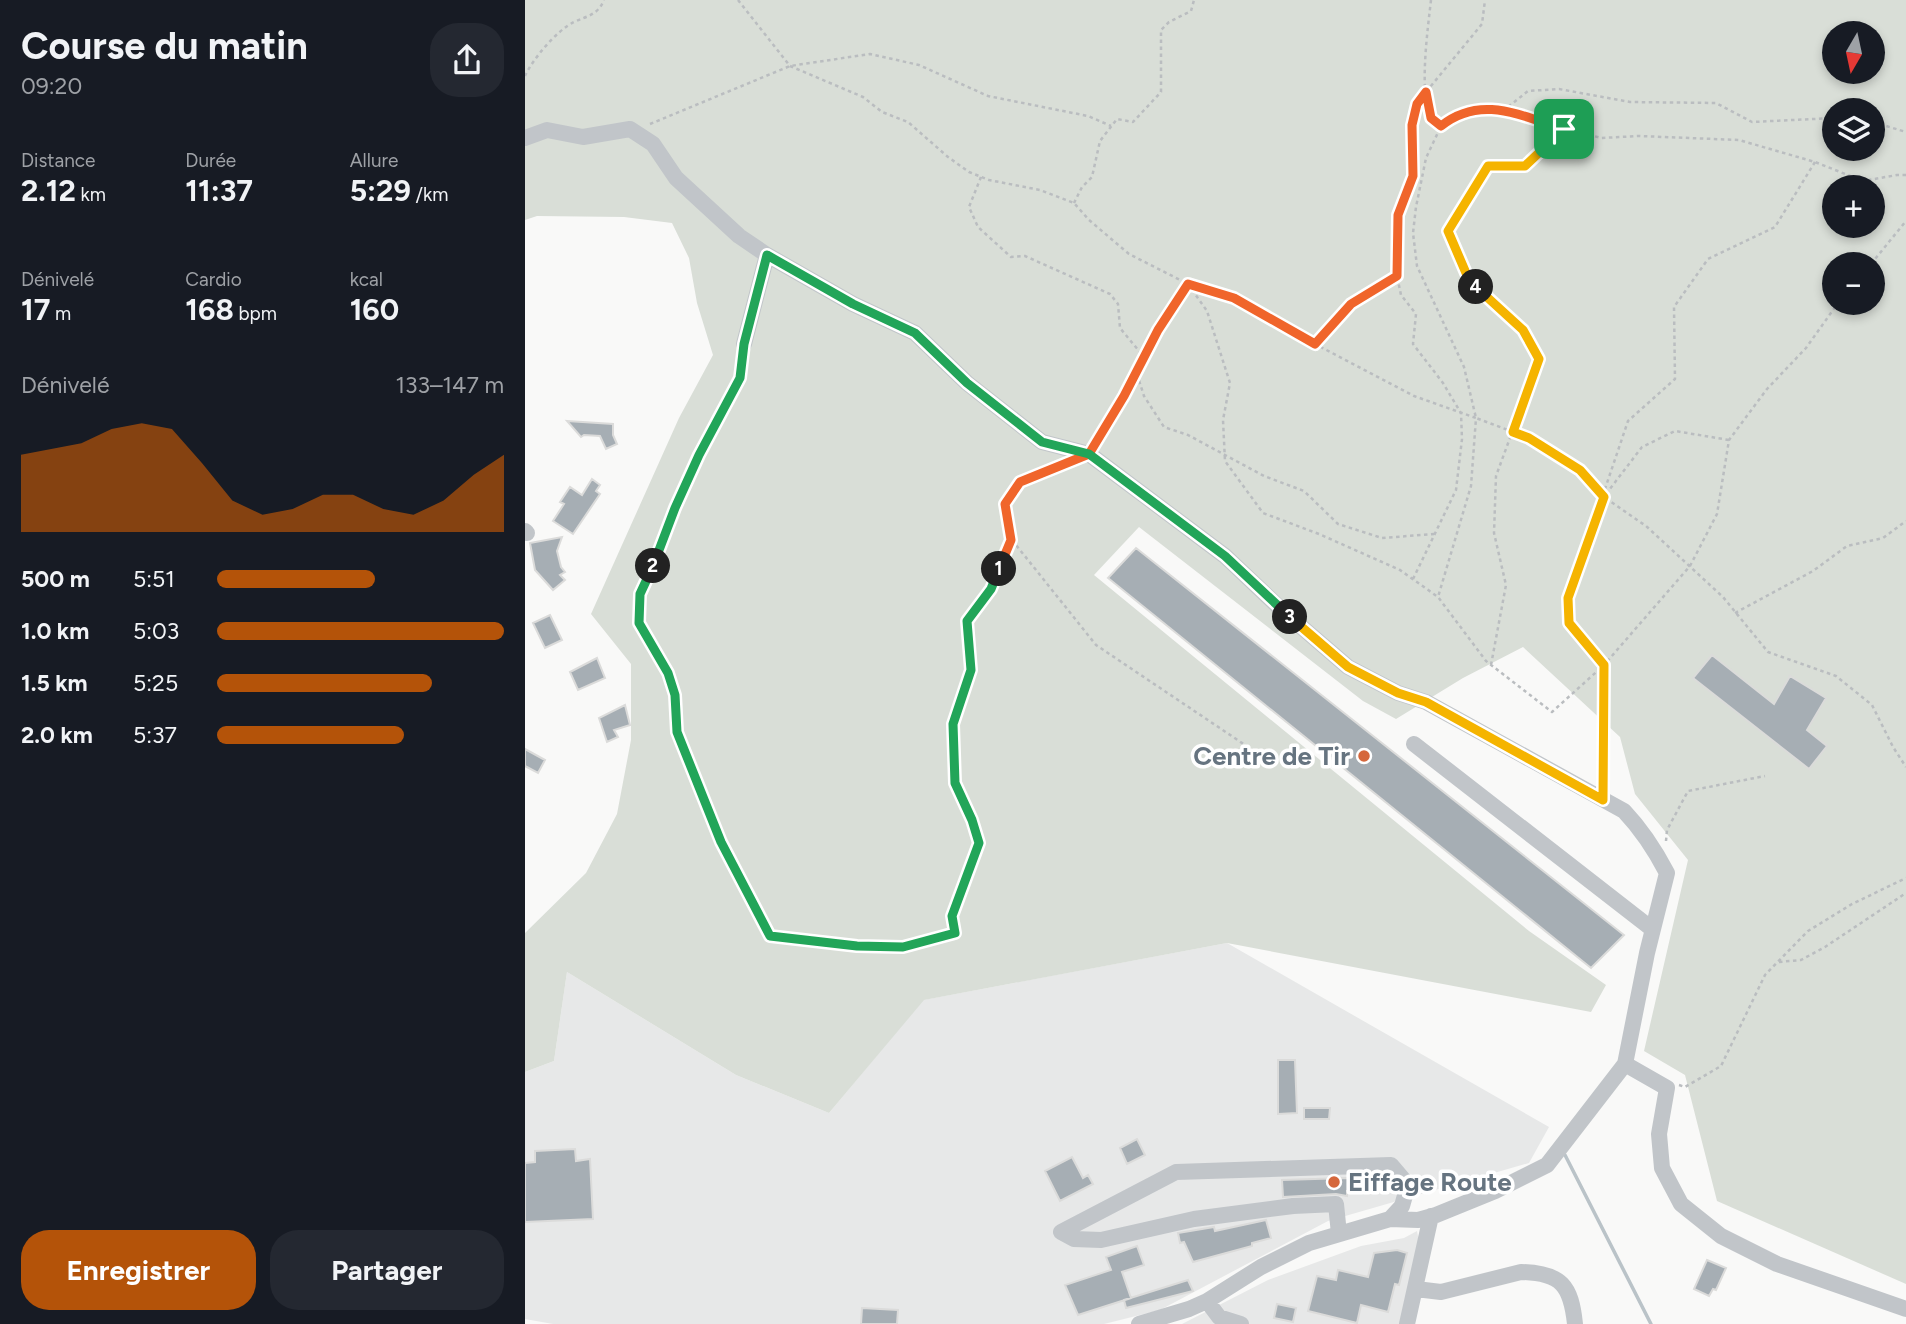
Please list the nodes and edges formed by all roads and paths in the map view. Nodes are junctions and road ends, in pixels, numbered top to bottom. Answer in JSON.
{"nodes":[{"id":1,"x":604,"y":0,"type":"edge"},
{"id":2,"x":738,"y":0,"type":"edge"},
{"id":3,"x":1194,"y":0,"type":"edge"},
{"id":4,"x":1431,"y":0,"type":"edge"},
{"id":5,"x":1485,"y":0,"type":"edge"},
{"id":6,"x":790,"y":66,"type":"junction"},
{"id":7,"x":525,"y":76,"type":"edge"},
{"id":8,"x":1426,"y":92,"type":"junction"},
{"id":9,"x":1503,"y":111,"type":"junction"},
{"id":10,"x":1822,"y":119,"type":"edge"},
{"id":11,"x":1111,"y":126,"type":"junction"},
{"id":12,"x":1441,"y":126,"type":"junction"},
{"id":13,"x":1885,"y":126,"type":"edge"},
{"id":14,"x":1564,"y":129,"type":"junction"},
{"id":15,"x":1906,"y":132,"type":"edge"},
{"id":16,"x":635,"y":133,"type":"junction"},
{"id":17,"x":525,"y":138,"type":"edge"},
{"id":18,"x":1815,"y":162,"type":"junction"},
{"id":19,"x":1906,"y":176,"type":"edge"},
{"id":20,"x":981,"y":177,"type":"junction"},
{"id":21,"x":1074,"y":203,"type":"junction"},
{"id":22,"x":1906,"y":221,"type":"edge"},
{"id":23,"x":1881,"y":252,"type":"edge"},
{"id":24,"x":767,"y":255,"type":"junction"},
{"id":25,"x":1397,"y":276,"type":"junction"},
{"id":26,"x":1188,"y":284,"type":"junction"},
{"id":27,"x":1830,"y":315,"type":"edge"},
{"id":28,"x":744,"y":344,"type":"joint"},
{"id":29,"x":1315,"y":344,"type":"junction"},
{"id":30,"x":1144,"y":357,"type":"junction"},
{"id":31,"x":1136,"y":372,"type":"junction"},
{"id":32,"x":1461,"y":413,"type":"junction"},
{"id":33,"x":1476,"y":418,"type":"junction"},
{"id":34,"x":1513,"y":432,"type":"junction"},
{"id":35,"x":1729,"y":440,"type":"junction"},
{"id":36,"x":1225,"y":453,"type":"junction"},
{"id":37,"x":1089,"y":454,"type":"junction"},
{"id":38,"x":1066,"y":463,"type":"dead end"},
{"id":39,"x":1604,"y":497,"type":"junction"},
{"id":40,"x":1906,"y":521,"type":"edge"},
{"id":41,"x":1434,"y":534,"type":"junction"},
{"id":42,"x":1011,"y":540,"type":"junction"},
{"id":43,"x":1691,"y":566,"type":"junction"},
{"id":44,"x":1413,"y":579,"type":"junction"},
{"id":45,"x":1438,"y":597,"type":"junction"},
{"id":46,"x":1734,"y":613,"type":"junction"},
{"id":47,"x":1491,"y":665,"type":"junction"},
{"id":48,"x":1604,"y":665,"type":"junction"},
{"id":49,"x":1414,"y":744,"type":"dead end"},
{"id":50,"x":1257,"y":753,"type":"dead end"},
{"id":51,"x":1906,"y":767,"type":"edge"},
{"id":52,"x":1765,"y":776,"type":"dead end"},
{"id":53,"x":1603,"y":800,"type":"junction"},
{"id":54,"x":1666,"y":842,"type":"dead end"},
{"id":55,"x":1906,"y":878,"type":"edge"},
{"id":56,"x":1906,"y":893,"type":"edge"},
{"id":57,"x":1652,"y":929,"type":"junction"},
{"id":58,"x":1778,"y":962,"type":"junction"},
{"id":59,"x":1625,"y":1064,"type":"junction"},
{"id":60,"x":1673,"y":1083,"type":"dead end"},
{"id":61,"x":1431,"y":1216,"type":"junction"},
{"id":62,"x":1390,"y":1219,"type":"junction"},
{"id":63,"x":1339,"y":1234,"type":"junction"},
{"id":64,"x":1416,"y":1289,"type":"junction"},
{"id":65,"x":1207,"y":1301,"type":"junction"},
{"id":66,"x":1906,"y":1309,"type":"edge"},
{"id":67,"x":1139,"y":1324,"type":"edge"},
{"id":68,"x":1241,"y":1324,"type":"edge"},
{"id":69,"x":1407,"y":1324,"type":"edge"},
{"id":70,"x":1575,"y":1324,"type":"edge"}],
"edges":[{"from":1,"to":7,"type":"path"},
{"from":2,"to":6,"type":"path"},
{"from":3,"to":11,"type":"path"},
{"from":4,"to":8,"type":"path"},
{"from":5,"to":8,"type":"path"},
{"from":6,"to":11,"type":"path"},
{"from":6,"to":16,"type":"path"},
{"from":6,"to":20,"type":"path"},
{"from":8,"to":12,"type":"path"},
{"from":8,"to":25,"type":"path"},
{"from":9,"to":10,"type":"path"},
{"from":9,"to":12,"type":"path"},
{"from":9,"to":14,"type":"path"},
{"from":11,"to":21,"type":"path"},
{"from":12,"to":33,"type":"path"},
{"from":13,"to":15,"type":"path"},
{"from":14,"to":18,"type":"path"},
{"from":14,"to":34,"type":"path"},
{"from":16,"to":17,"type":"street"},
{"from":16,"to":24,"type":"street"},
{"from":18,"to":19,"type":"path"},
{"from":18,"to":39,"type":"path"},
{"from":20,"to":21,"type":"path"},
{"from":20,"to":30,"type":"path"},
{"from":21,"to":26,"type":"path"},
{"from":22,"to":23,"type":"path"},
{"from":24,"to":28,"type":"street"},
{"from":24,"to":37,"type":"street"},
{"from":25,"to":29,"type":"path"},
{"from":25,"to":32,"type":"path"},
{"from":26,"to":29,"type":"path"},
{"from":26,"to":30,"type":"path"},
{"from":26,"to":36,"type":"path"},
{"from":27,"to":35,"type":"path"},
{"from":28,"to":42,"type":"path"},
{"from":29,"to":32,"type":"path"},
{"from":30,"to":31,"type":"path"},
{"from":31,"to":36,"type":"path"},
{"from":31,"to":37,"type":"path"},
{"from":32,"to":33,"type":"path"},
{"from":32,"to":41,"type":"path"},
{"from":33,"to":34,"type":"path"},
{"from":33,"to":45,"type":"path"},
{"from":34,"to":39,"type":"path"},
{"from":34,"to":47,"type":"path"},
{"from":35,"to":39,"type":"path"},
{"from":35,"to":43,"type":"path"},
{"from":36,"to":41,"type":"path"},
{"from":36,"to":44,"type":"path"},
{"from":37,"to":53,"type":"street"},
{"from":38,"to":42,"type":"path"},
{"from":39,"to":43,"type":"path"},
{"from":39,"to":48,"type":"path"},
{"from":40,"to":46,"type":"path"},
{"from":41,"to":44,"type":"path"},
{"from":42,"to":50,"type":"path"},
{"from":43,"to":46,"type":"path"},
{"from":43,"to":48,"type":"path"},
{"from":44,"to":45,"type":"path"},
{"from":45,"to":47,"type":"path"},
{"from":46,"to":51,"type":"path"},
{"from":47,"to":48,"type":"path"},
{"from":48,"to":53,"type":"path"},
{"from":49,"to":57,"type":"street"},
{"from":52,"to":54,"type":"path"},
{"from":53,"to":57,"type":"street"},
{"from":55,"to":58,"type":"path"},
{"from":56,"to":58,"type":"path"},
{"from":57,"to":59,"type":"street"},
{"from":58,"to":60,"type":"path"},
{"from":59,"to":61,"type":"street"},
{"from":59,"to":66,"type":"street"},
{"from":61,"to":62,"type":"street"},
{"from":61,"to":64,"type":"street"},
{"from":62,"to":63,"type":"street"},
{"from":62,"to":63,"type":"street"},
{"from":63,"to":65,"type":"street"},
{"from":64,"to":69,"type":"street"},
{"from":64,"to":70,"type":"street"},
{"from":65,"to":67,"type":"street"},
{"from":65,"to":68,"type":"street"}]}
